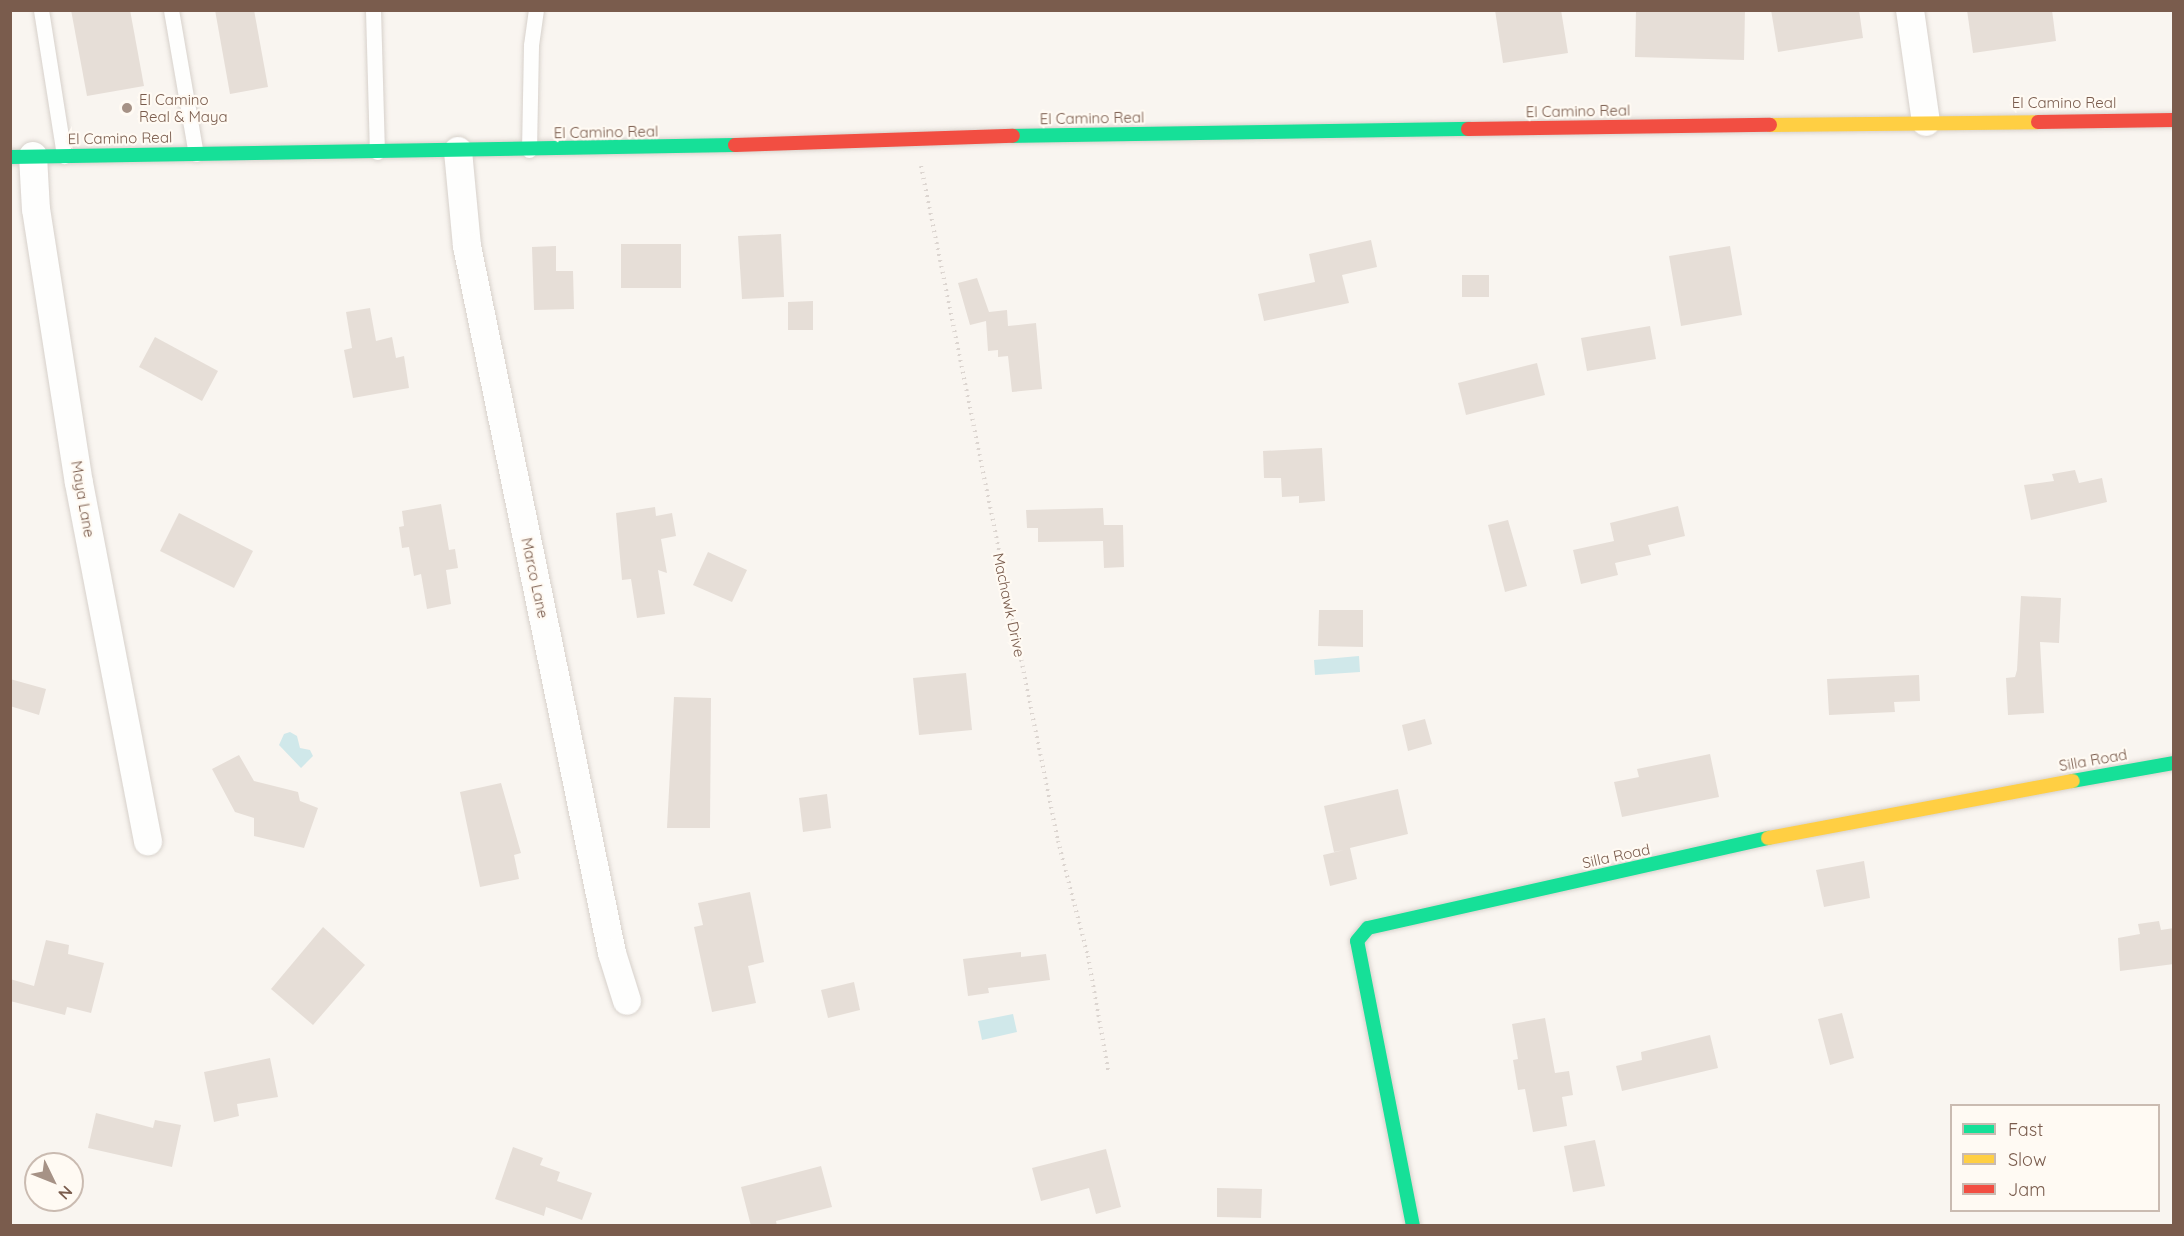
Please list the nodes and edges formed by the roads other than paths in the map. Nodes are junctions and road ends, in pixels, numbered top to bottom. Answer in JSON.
{"nodes":[{"id":1,"x":41,"y":10,"type":"edge"},
{"id":2,"x":171,"y":10,"type":"edge"},
{"id":3,"x":373,"y":10,"type":"edge"},
{"id":4,"x":536,"y":10,"type":"edge"},
{"id":5,"x":1910,"y":10,"type":"edge"},
{"id":6,"x":2174,"y":120,"type":"edge"},
{"id":7,"x":1926,"y":122,"type":"junction"},
{"id":8,"x":529,"y":150,"type":"junction"},
{"id":9,"x":458,"y":151,"type":"junction"},
{"id":10,"x":377,"y":152,"type":"junction"},
{"id":11,"x":196,"y":154,"type":"junction"},
{"id":12,"x":22,"y":156,"type":"edge"},
{"id":13,"x":64,"y":156,"type":"junction"},
{"id":14,"x":2174,"y":763,"type":"edge"},
{"id":15,"x":148,"y":841,"type":"dead end"},
{"id":16,"x":627,"y":1001,"type":"dead end"},
{"id":17,"x":1413,"y":1226,"type":"edge"}],
"edges":[{"from":1,"to":13,"type":"lane"},
{"from":2,"to":11,"type":"lane"},
{"from":3,"to":10,"type":"lane"},
{"from":4,"to":8,"type":"lane"},
{"from":5,"to":7,"type":"street"},
{"from":6,"to":7,"type":"main road","name":"El Camino Real"},
{"from":7,"to":8,"type":"main road","name":"El Camino Real"},
{"from":8,"to":9,"type":"main road","name":"El Camino Real"},
{"from":9,"to":10,"type":"main road","name":"El Camino Real"},
{"from":9,"to":16,"type":"street","name":"Marco Lane"},
{"from":10,"to":11,"type":"main road","name":"El Camino Real"},
{"from":11,"to":13,"type":"main road","name":"El Camino Real"},
{"from":12,"to":13,"type":"main road","name":"El Camino Real"},
{"from":12,"to":15,"type":"street","name":"Maya Lane"},
{"from":14,"to":17,"type":"main road","name":"Silla Road"}]}
